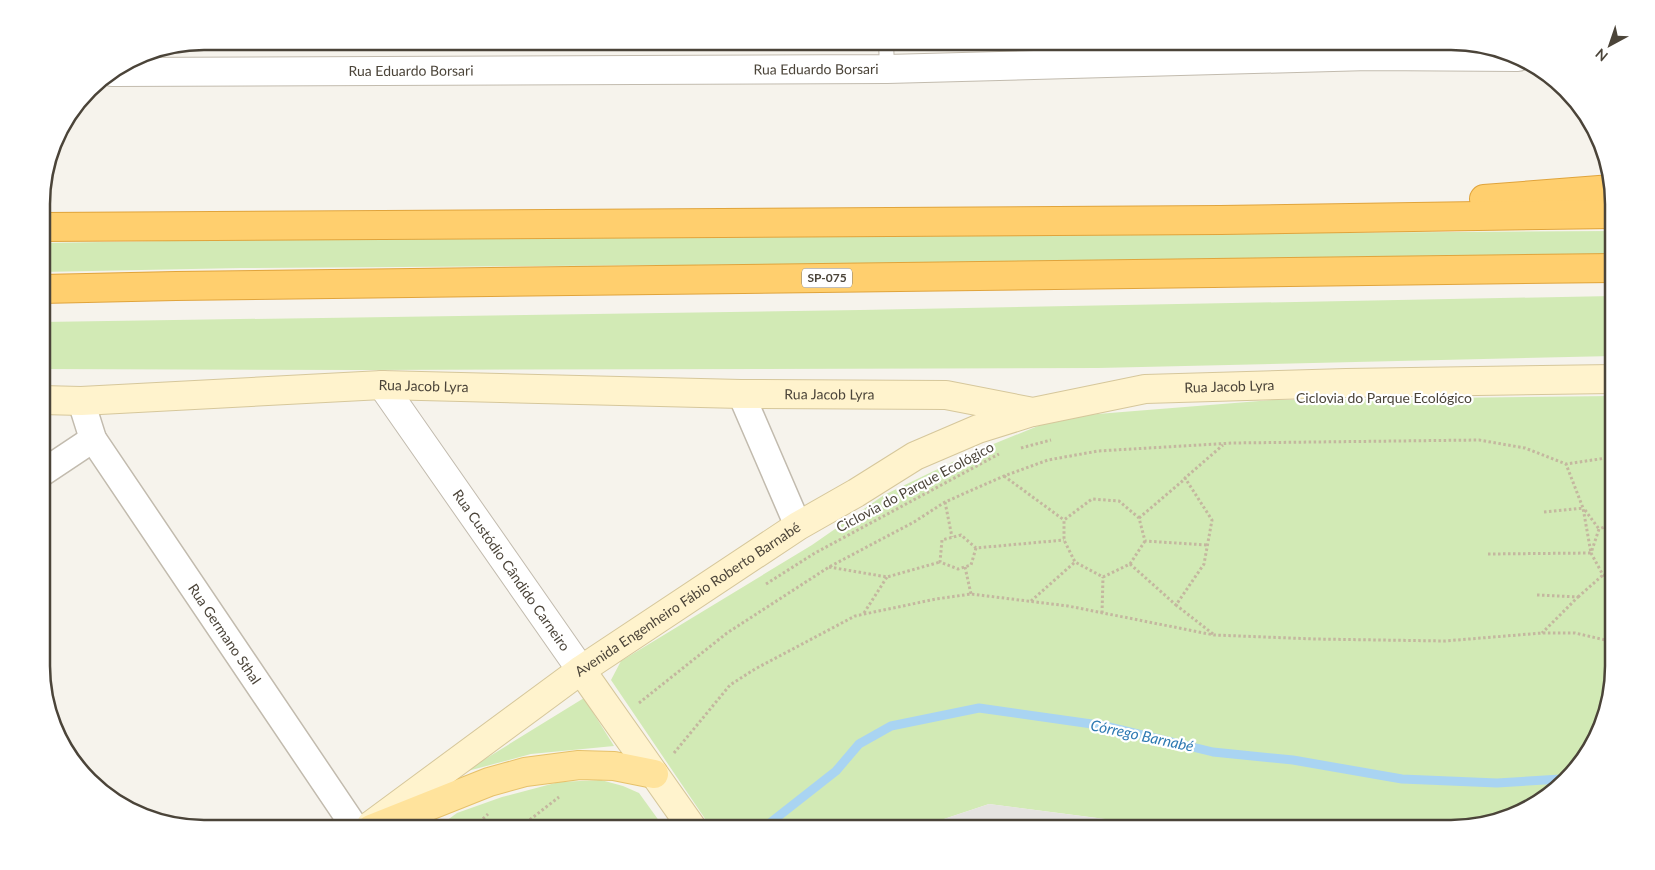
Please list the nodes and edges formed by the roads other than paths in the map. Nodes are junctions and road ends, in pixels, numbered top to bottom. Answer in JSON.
{"nodes":[{"id":1,"x":886,"y":50,"type":"edge"},
{"id":2,"x":1345,"y":50,"type":"edge"},
{"id":3,"x":1445,"y":50,"type":"edge"},
{"id":4,"x":1485,"y":54,"type":"edge"},
{"id":5,"x":887,"y":69,"type":"junction"},
{"id":6,"x":125,"y":72,"type":"edge"},
{"id":7,"x":1604,"y":190,"type":"edge"},
{"id":8,"x":1605,"y":214,"type":"edge"},
{"id":9,"x":1220,"y":220,"type":"junction"},
{"id":10,"x":50,"y":227,"type":"edge"},
{"id":11,"x":1605,"y":268,"type":"edge"},
{"id":12,"x":50,"y":289,"type":"edge"},
{"id":13,"x":1605,"y":379,"type":"edge"},
{"id":14,"x":382,"y":385,"type":"junction"},
{"id":15,"x":741,"y":394,"type":"junction"},
{"id":16,"x":50,"y":400,"type":"edge"},
{"id":17,"x":80,"y":400,"type":"junction"},
{"id":18,"x":1033,"y":412,"type":"junction"},
{"id":19,"x":93,"y":439,"type":"junction"},
{"id":20,"x":50,"y":469,"type":"edge"},
{"id":21,"x":798,"y":526,"type":"junction"},
{"id":22,"x":581,"y":670,"type":"junction"},
{"id":23,"x":662,"y":765,"type":"junction"},
{"id":24,"x":350,"y":820,"type":"edge"},
{"id":25,"x":377,"y":820,"type":"edge"},
{"id":26,"x":394,"y":820,"type":"edge"},
{"id":27,"x":687,"y":820,"type":"edge"}],
"edges":[{"from":1,"to":5,"type":"lane"},
{"from":2,"to":5,"type":"street","name":"Rua Eduardo Borsari"},
{"from":3,"to":4,"type":"street","name":"Rua Eduardo Borsari"},
{"from":5,"to":6,"type":"street","name":"Rua Eduardo Borsari"},
{"from":7,"to":9,"type":"highway"},
{"from":8,"to":9,"type":"highway"},
{"from":9,"to":10,"type":"highway"},
{"from":11,"to":12,"type":"highway","number":"SP-075"},
{"from":13,"to":18,"type":"main road","name":"Rua Jacob Lyra"},
{"from":14,"to":15,"type":"main road","name":"Rua Jacob Lyra"},
{"from":14,"to":17,"type":"main road","name":"Rua Jacob Lyra"},
{"from":14,"to":22,"type":"street","name":"Rua Custódio Cândido Carneiro"},
{"from":15,"to":18,"type":"main road","name":"Rua Jacob Lyra"},
{"from":15,"to":21,"type":"street"},
{"from":16,"to":17,"type":"main road","name":"Rua Jacob Lyra"},
{"from":17,"to":19,"type":"street","name":"Rua Germano Sthal"},
{"from":18,"to":21,"type":"main road","name":"Avenida Engenheiro Fábio Roberto Barnabé"},
{"from":19,"to":20,"type":"street"},
{"from":19,"to":24,"type":"street","name":"Rua Germano Sthal"},
{"from":21,"to":22,"type":"main road","name":"Avenida Engenheiro Fábio Roberto Barnabé"},
{"from":22,"to":23,"type":"main road","name":"Rua Custódio Cândido Carneiro"},
{"from":22,"to":25,"type":"main road","name":"Avenida Engenheiro Fábio Roberto Barnabé"},
{"from":23,"to":26,"type":"main road"},
{"from":23,"to":27,"type":"main road","name":"Rua Custódio Cândido Carneiro"}]}
